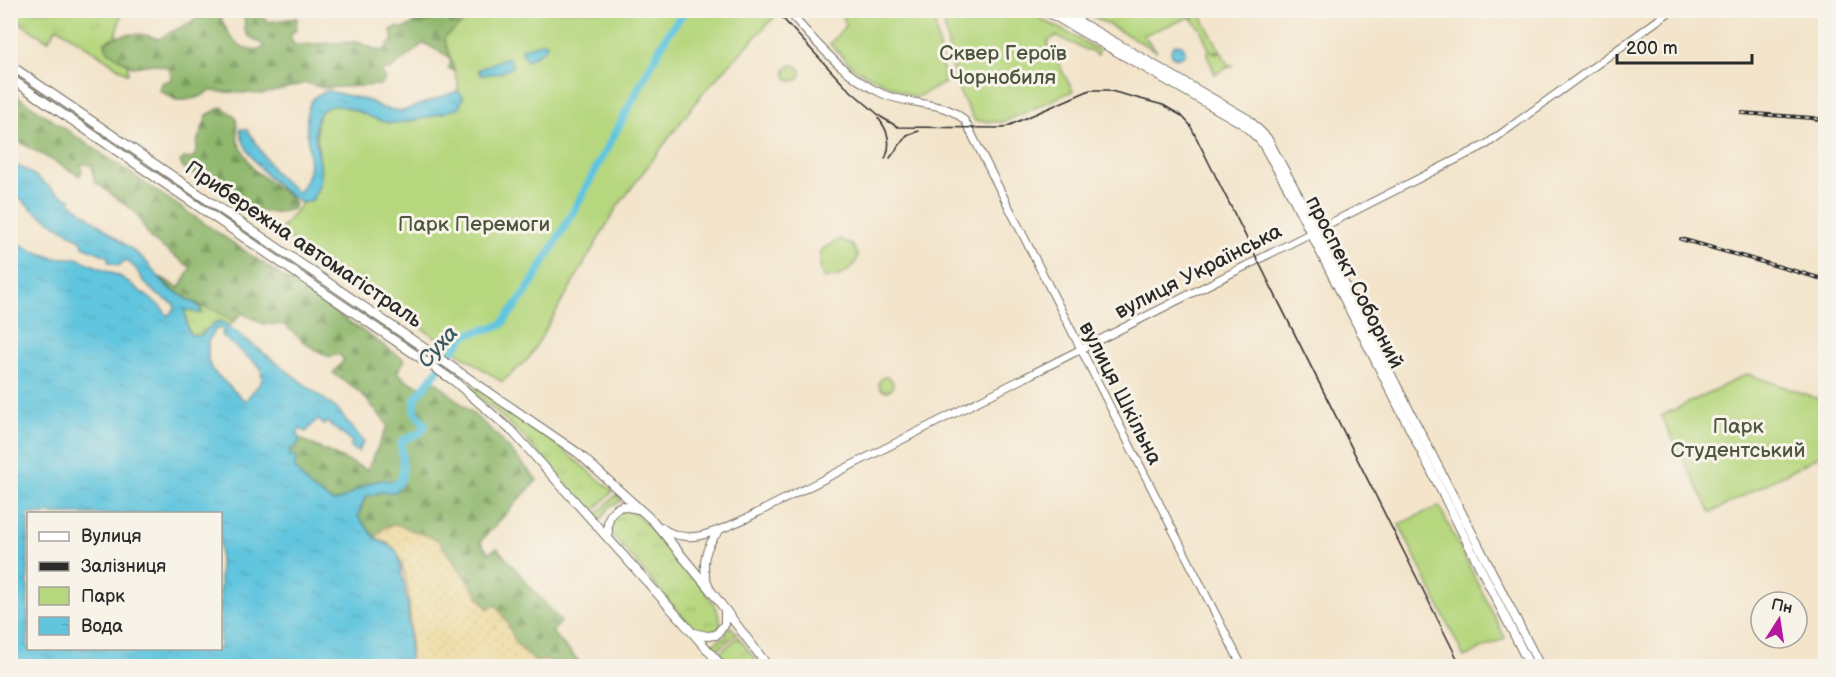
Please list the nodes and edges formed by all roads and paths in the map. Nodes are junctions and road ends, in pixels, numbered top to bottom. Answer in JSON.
{"nodes":[{"id":1,"x":787,"y":10,"type":"edge"},
{"id":2,"x":1044,"y":10,"type":"edge"},
{"id":3,"x":1059,"y":10,"type":"edge"},
{"id":4,"x":1672,"y":10,"type":"edge"},
{"id":5,"x":10,"y":65,"type":"edge"},
{"id":6,"x":10,"y":78,"type":"edge"},
{"id":7,"x":1313,"y":232,"type":"junction"},
{"id":8,"x":1079,"y":350,"type":"junction"},
{"id":9,"x":429,"y":351,"type":"junction"},
{"id":10,"x":424,"y":361,"type":"junction"},
{"id":11,"x":450,"y":365,"type":"junction"},
{"id":12,"x":442,"y":373,"type":"junction"},
{"id":13,"x":1428,"y":458,"type":"junction"},
{"id":14,"x":642,"y":511,"type":"junction"},
{"id":15,"x":654,"y":522,"type":"junction"},
{"id":16,"x":721,"y":529,"type":"junction"},
{"id":17,"x":609,"y":537,"type":"junction"},
{"id":18,"x":711,"y":591,"type":"junction"},
{"id":19,"x":724,"y":609,"type":"junction"},
{"id":20,"x":693,"y":632,"type":"junction"},
{"id":21,"x":722,"y":666,"type":"edge"},
{"id":22,"x":768,"y":666,"type":"edge"},
{"id":23,"x":1242,"y":666,"type":"edge"},
{"id":24,"x":1530,"y":666,"type":"edge"},
{"id":25,"x":1540,"y":666,"type":"edge"}],
"edges":[{"from":1,"to":8,"type":"main road","name":"вулиця Шкільна"},
{"from":2,"to":7,"type":"main road","name":"проспект Соборний"},
{"from":3,"to":7,"type":"main road","name":"проспект Соборний"},
{"from":4,"to":7,"type":"main road","name":"вулиця Українська"},
{"from":5,"to":9,"type":"main road","name":"Прибережна автомагістраль"},
{"from":6,"to":10,"type":"main road","name":"Прибережна автомагістраль"},
{"from":7,"to":8,"type":"main road","name":"вулиця Українська"},
{"from":7,"to":13,"type":"main road","name":"проспект Соборний"},
{"from":8,"to":16,"type":"main road","name":"вулиця Українська"},
{"from":8,"to":23,"type":"main road","name":"вулиця Шкільна"},
{"from":9,"to":10,"type":"main road"},
{"from":9,"to":11,"type":"main road","name":"Прибережна автомагістраль"},
{"from":10,"to":12,"type":"main road","name":"Прибережна автомагістраль"},
{"from":11,"to":12,"type":"main road"},
{"from":11,"to":14,"type":"main road","name":"Прибережна автомагістраль"},
{"from":12,"to":17,"type":"main road","name":"Прибережна автомагістраль"},
{"from":13,"to":24,"type":"main road","name":"проспект Соборний"},
{"from":13,"to":25,"type":"main road","name":"проспект Соборний"},
{"from":14,"to":15,"type":"main road","name":"Прибережна автомагістраль"},
{"from":14,"to":17,"type":"main road"},
{"from":15,"to":16,"type":"main road","name":"вулиця Українська"},
{"from":15,"to":18,"type":"main road","name":"Прибережна автомагістраль"},
{"from":16,"to":18,"type":"main road"},
{"from":17,"to":20,"type":"main road","name":"Прибережна автомагістраль"},
{"from":18,"to":19,"type":"main road","name":"Прибережна автомагістраль"},
{"from":19,"to":20,"type":"main road"},
{"from":19,"to":22,"type":"main road","name":"Прибережна автомагістраль"},
{"from":20,"to":21,"type":"main road","name":"Прибережна автомагістраль"}]}
